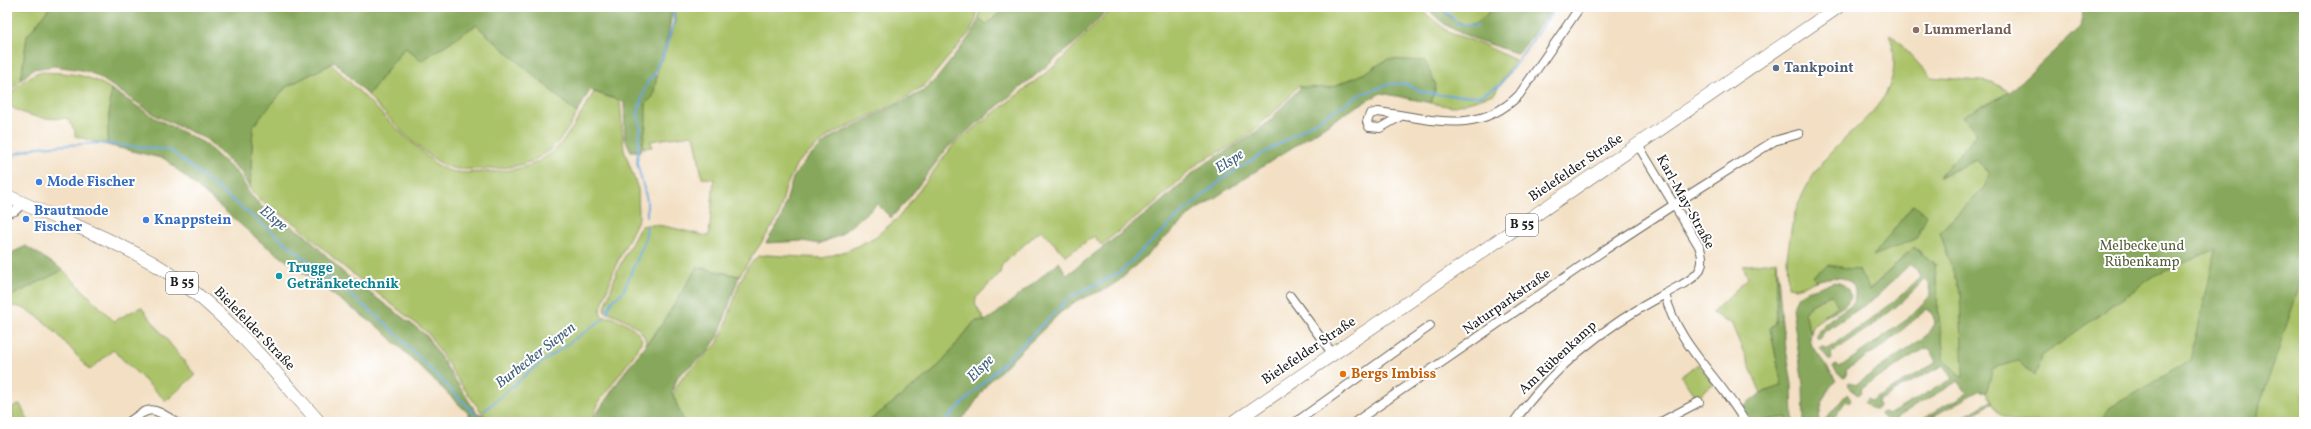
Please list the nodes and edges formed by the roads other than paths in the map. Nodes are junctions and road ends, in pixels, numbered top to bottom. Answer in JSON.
{"nodes":[{"id":1,"x":1580,"y":7,"type":"edge"},
{"id":2,"x":1838,"y":7,"type":"edge"},
{"id":3,"x":1401,"y":116,"type":"dead end"},
{"id":4,"x":1799,"y":134,"type":"dead end"},
{"id":5,"x":1638,"y":145,"type":"junction"},
{"id":6,"x":7,"y":196,"type":"edge"},
{"id":7,"x":23,"y":203,"type":"junction"},
{"id":8,"x":1674,"y":205,"type":"junction"},
{"id":9,"x":7,"y":213,"type":"edge"},
{"id":10,"x":1665,"y":294,"type":"junction"},
{"id":11,"x":1290,"y":296,"type":"dead end"},
{"id":12,"x":1430,"y":326,"type":"dead end"},
{"id":13,"x":1332,"y":354,"type":"junction"},
{"id":14,"x":1699,"y":402,"type":"dead end"},
{"id":15,"x":129,"y":422,"type":"edge"},
{"id":16,"x":176,"y":422,"type":"edge"},
{"id":17,"x":319,"y":422,"type":"edge"},
{"id":18,"x":1234,"y":422,"type":"edge"},
{"id":19,"x":1296,"y":422,"type":"edge"},
{"id":20,"x":1355,"y":422,"type":"edge"},
{"id":21,"x":1514,"y":422,"type":"edge"},
{"id":22,"x":1661,"y":422,"type":"edge"},
{"id":23,"x":1745,"y":422,"type":"edge"}],
"edges":[{"from":1,"to":3,"type":"street"},
{"from":2,"to":5,"type":"main road","name":"Bielefelder Straße","number":"B 55"},
{"from":4,"to":8,"type":"street","name":"Naturparkstraße"},
{"from":5,"to":8,"type":"street","name":"Karl-May-Straße"},
{"from":5,"to":13,"type":"main road","name":"Bielefelder Straße","number":"B 55"},
{"from":6,"to":7,"type":"main road","name":"Bielefelder Straße","number":"B 55"},
{"from":7,"to":9,"type":"street"},
{"from":7,"to":17,"type":"main road","name":"Bielefelder Straße","number":"B 55"},
{"from":8,"to":10,"type":"street","name":"Karl-May-Straße"},
{"from":8,"to":20,"type":"street","name":"Naturparkstraße"},
{"from":10,"to":21,"type":"street","name":"Am Rübenkamp"},
{"from":10,"to":23,"type":"street"},
{"from":11,"to":13,"type":"street"},
{"from":12,"to":19,"type":"street"},
{"from":13,"to":18,"type":"main road","name":"Bielefelder Straße","number":"B 55"},
{"from":14,"to":22,"type":"street"},
{"from":15,"to":16,"type":"street"}]}
